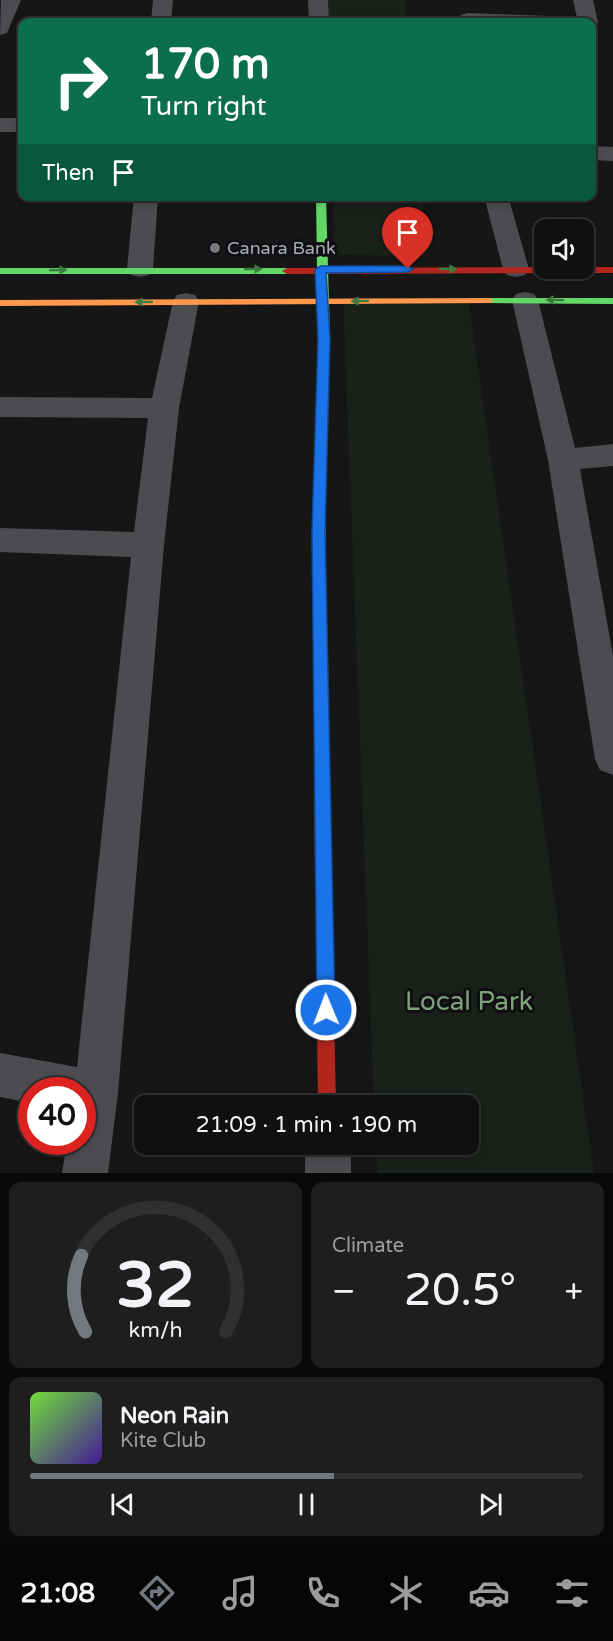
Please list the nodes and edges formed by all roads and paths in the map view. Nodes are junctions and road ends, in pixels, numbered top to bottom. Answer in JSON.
{"nodes":[{"id":1,"x":10,"y":0,"type":"edge"},
{"id":2,"x":163,"y":0,"type":"edge"},
{"id":3,"x":318,"y":0,"type":"edge"},
{"id":4,"x":583,"y":0,"type":"edge"},
{"id":5,"x":468,"y":14,"type":"edge"},
{"id":6,"x":161,"y":18,"type":"edge"},
{"id":7,"x":319,"y":18,"type":"edge"},
{"id":8,"x":510,"y":18,"type":"edge"},
{"id":9,"x":588,"y":18,"type":"edge"},
{"id":10,"x":596,"y":24,"type":"edge"},
{"id":11,"x":613,"y":25,"type":"edge"},
{"id":12,"x":0,"y":29,"type":"edge"},
{"id":13,"x":0,"y":125,"type":"edge"},
{"id":14,"x":18,"y":125,"type":"edge"},
{"id":15,"x":596,"y":153,"type":"edge"},
{"id":16,"x":613,"y":154,"type":"edge"},
{"id":17,"x":146,"y":201,"type":"edge"},
{"id":18,"x":321,"y":201,"type":"edge"},
{"id":19,"x":497,"y":201,"type":"edge"},
{"id":20,"x":140,"y":269,"type":"junction"},
{"id":21,"x":321,"y":269,"type":"junction"},
{"id":22,"x":516,"y":269,"type":"junction"},
{"id":23,"x":613,"y":270,"type":"edge"},
{"id":24,"x":0,"y":271,"type":"edge"},
{"id":25,"x":525,"y":300,"type":"junction"},
{"id":26,"x":186,"y":301,"type":"junction"},
{"id":27,"x":613,"y":301,"type":"edge"},
{"id":28,"x":322,"y":302,"type":"junction"},
{"id":29,"x":0,"y":303,"type":"edge"},
{"id":30,"x":0,"y":407,"type":"edge"},
{"id":31,"x":164,"y":408,"type":"junction"},
{"id":32,"x":613,"y":455,"type":"edge"},
{"id":33,"x":563,"y":460,"type":"junction"},
{"id":34,"x":0,"y":540,"type":"edge"},
{"id":35,"x":148,"y":545,"type":"junction"},
{"id":36,"x":601,"y":600,"type":"edge"},
{"id":37,"x":613,"y":759,"type":"edge"},
{"id":38,"x":0,"y":1075,"type":"edge"},
{"id":39,"x":18,"y":1078,"type":"edge"},
{"id":40,"x":96,"y":1093,"type":"edge"},
{"id":41,"x":327,"y":1095,"type":"edge"},
{"id":42,"x":87,"y":1155,"type":"edge"},
{"id":43,"x":328,"y":1155,"type":"edge"},
{"id":44,"x":85,"y":1173,"type":"edge"},
{"id":45,"x":328,"y":1173,"type":"edge"}],
"edges":[{"from":1,"to":12,"type":"street"},
{"from":2,"to":6,"type":"street"},
{"from":3,"to":7,"type":"street"},
{"from":4,"to":9,"type":"street"},
{"from":5,"to":8,"type":"street"},
{"from":10,"to":11,"type":"street"},
{"from":13,"to":14,"type":"street"},
{"from":15,"to":16,"type":"street"},
{"from":17,"to":20,"type":"street"},
{"from":18,"to":21,"type":"street"},
{"from":19,"to":22,"type":"street"},
{"from":20,"to":21,"type":"street","one_way":true},
{"from":24,"to":20,"type":"street","one_way":true},
{"from":21,"to":22,"type":"street","one_way":true},
{"from":21,"to":28,"type":"street"},
{"from":22,"to":23,"type":"street"},
{"from":27,"to":25,"type":"street","one_way":true},
{"from":25,"to":28,"type":"street","one_way":true},
{"from":25,"to":33,"type":"street"},
{"from":26,"to":28,"type":"street"},
{"from":26,"to":29,"type":"street","one_way":true},
{"from":26,"to":31,"type":"street"},
{"from":28,"to":41,"type":"street"},
{"from":30,"to":31,"type":"street"},
{"from":31,"to":35,"type":"street"},
{"from":32,"to":33,"type":"street"},
{"from":33,"to":36,"type":"street"},
{"from":34,"to":35,"type":"street"},
{"from":35,"to":40,"type":"street"},
{"from":36,"to":37,"type":"street"},
{"from":38,"to":39,"type":"street"},
{"from":42,"to":44,"type":"street"},
{"from":43,"to":45,"type":"street"}]}
